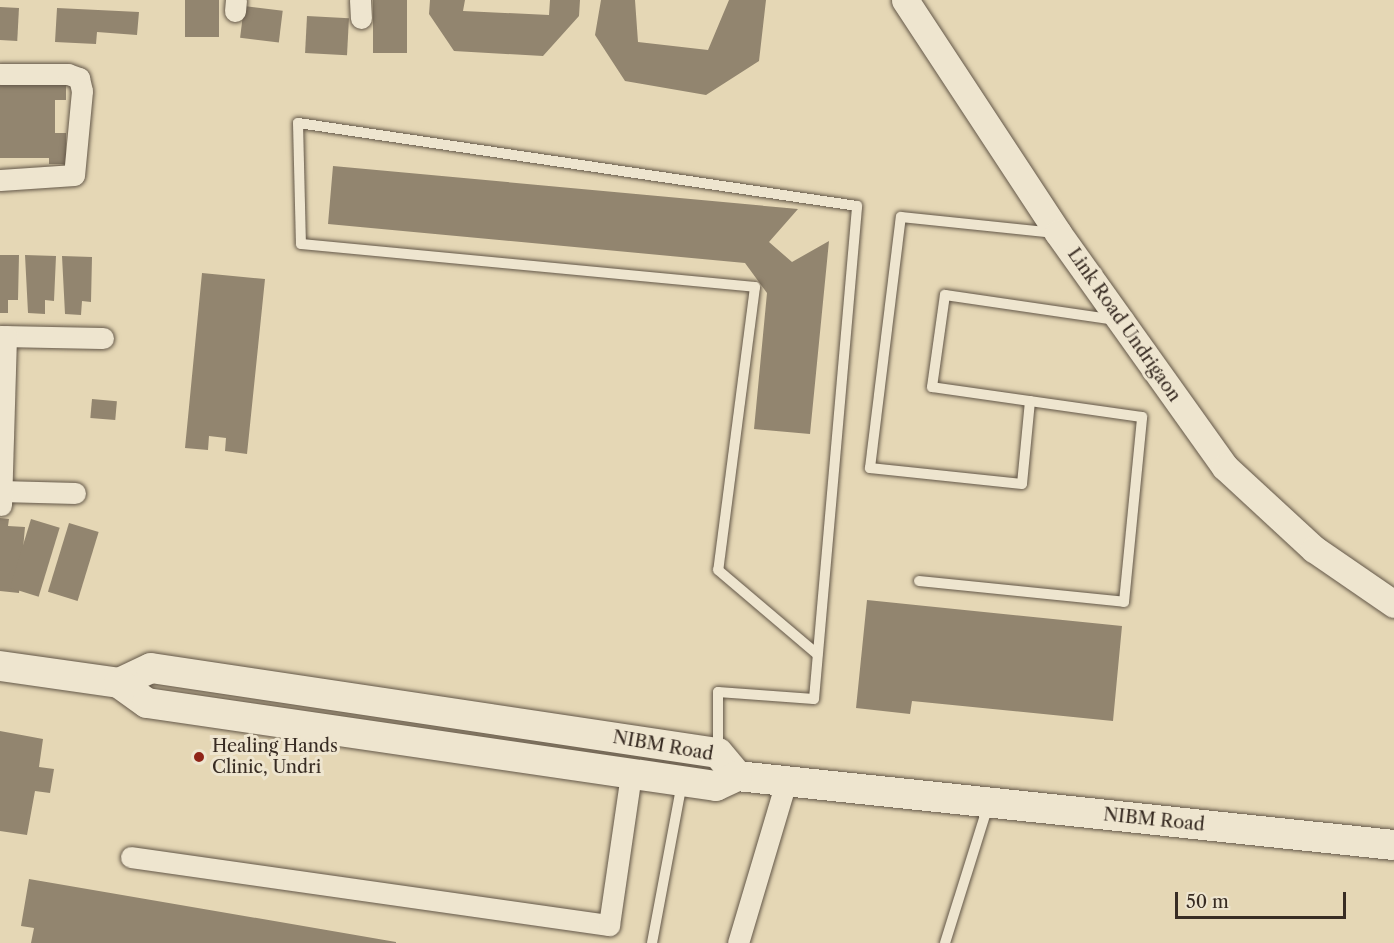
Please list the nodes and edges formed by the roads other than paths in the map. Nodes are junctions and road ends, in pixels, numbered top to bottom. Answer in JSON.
{"nodes":[{"id":1,"x":905,"y":0,"type":"edge"},
{"id":2,"x":0,"y":74,"type":"edge"},
{"id":3,"x":0,"y":180,"type":"edge"},
{"id":4,"x":1058,"y":233,"type":"junction"},
{"id":5,"x":1123,"y":321,"type":"junction"},
{"id":6,"x":3,"y":336,"type":"edge"},
{"id":7,"x":103,"y":338,"type":"dead end"},
{"id":8,"x":1030,"y":400,"type":"junction"},
{"id":9,"x":75,"y":493,"type":"dead end"},
{"id":10,"x":1,"y":498,"type":"edge"},
{"id":11,"x":919,"y":581,"type":"dead end"},
{"id":12,"x":1394,"y":604,"type":"edge"},
{"id":13,"x":818,"y":654,"type":"junction"},
{"id":14,"x":0,"y":666,"type":"edge"},
{"id":15,"x":119,"y":683,"type":"junction"},
{"id":16,"x":718,"y":753,"type":"junction"},
{"id":17,"x":631,"y":774,"type":"junction"},
{"id":18,"x":737,"y":776,"type":"junction"},
{"id":19,"x":682,"y":781,"type":"junction"},
{"id":20,"x":786,"y":782,"type":"junction"},
{"id":21,"x":989,"y":802,"type":"junction"},
{"id":22,"x":1394,"y":845,"type":"edge"},
{"id":23,"x":131,"y":857,"type":"dead end"},
{"id":24,"x":652,"y":943,"type":"edge"},
{"id":25,"x":738,"y":943,"type":"edge"},
{"id":26,"x":945,"y":943,"type":"edge"}],
"edges":[{"from":1,"to":4,"type":"street","name":"Link Road Undrigaon"},
{"from":2,"to":3,"type":"street"},
{"from":4,"to":5,"type":"street","name":"Link Road Undrigaon"},
{"from":4,"to":8,"type":"lane"},
{"from":5,"to":8,"type":"lane"},
{"from":5,"to":12,"type":"street","name":"Link Road Undrigaon"},
{"from":6,"to":7,"type":"street"},
{"from":6,"to":10,"type":"street"},
{"from":8,"to":11,"type":"lane"},
{"from":9,"to":10,"type":"street"},
{"from":13,"to":13,"type":"lane"},
{"from":13,"to":16,"type":"lane"},
{"from":14,"to":15,"type":"main road"},
{"from":15,"to":16,"type":"main road","name":"NIBM Road"},
{"from":15,"to":17,"type":"main road"},
{"from":16,"to":18,"type":"main road","name":"NIBM Road"},
{"from":17,"to":19,"type":"main road"},
{"from":17,"to":23,"type":"street"},
{"from":18,"to":19,"type":"main road"},
{"from":18,"to":20,"type":"main road","name":"NIBM Road"},
{"from":19,"to":24,"type":"lane"},
{"from":20,"to":21,"type":"main road","name":"NIBM Road"},
{"from":20,"to":25,"type":"street"},
{"from":21,"to":22,"type":"main road","name":"NIBM Road"},
{"from":21,"to":26,"type":"lane"}]}
